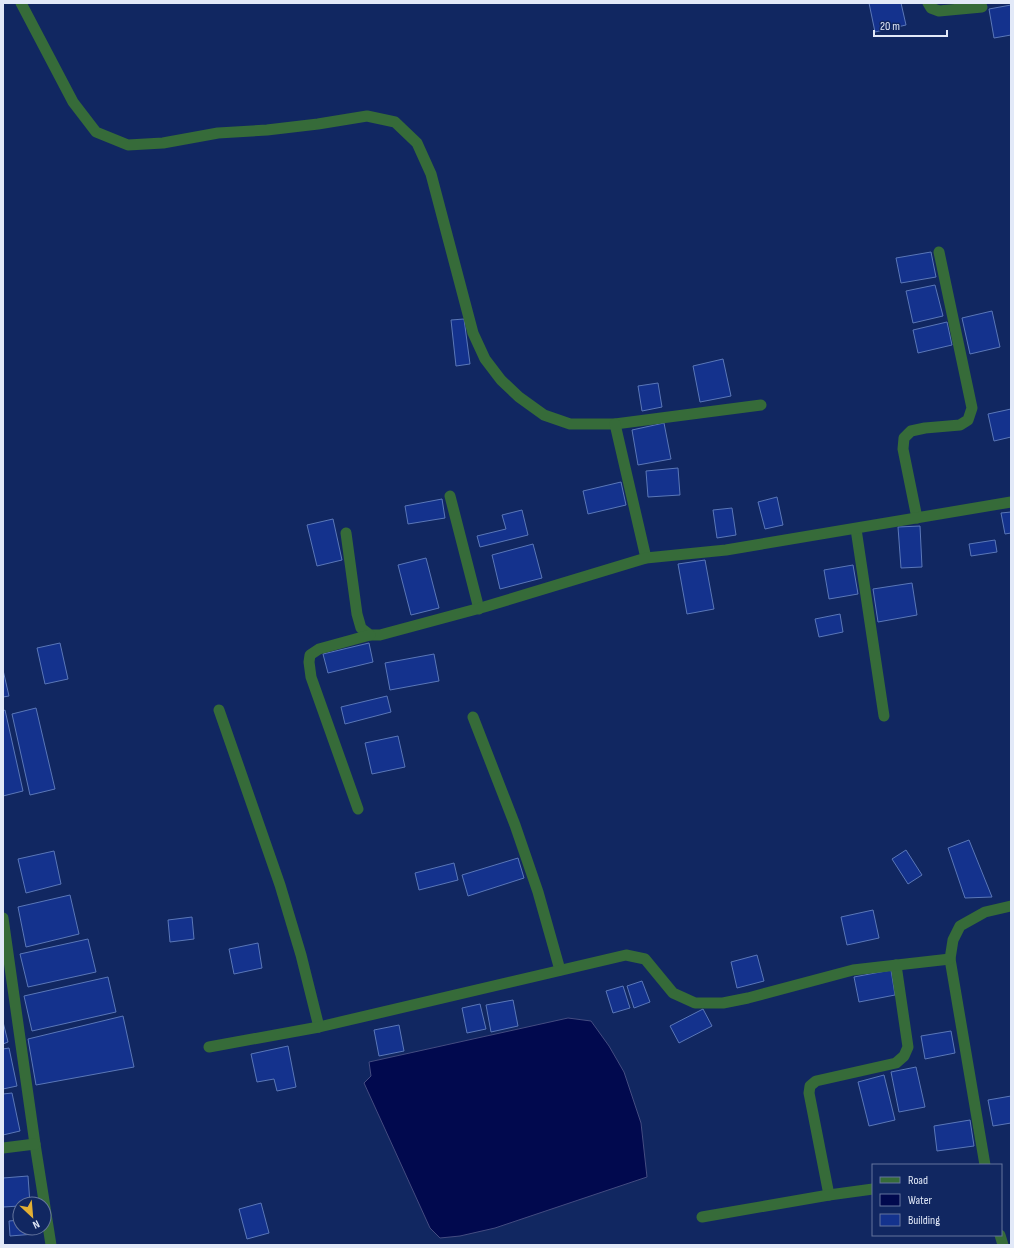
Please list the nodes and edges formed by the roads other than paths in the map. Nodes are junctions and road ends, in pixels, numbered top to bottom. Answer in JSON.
{"nodes":[{"id":1,"x":21,"y":3,"type":"edge"},
{"id":2,"x":928,"y":3,"type":"edge"},
{"id":3,"x":982,"y":7,"type":"dead end"},
{"id":4,"x":939,"y":252,"type":"dead end"},
{"id":5,"x":760,"y":405,"type":"dead end"},
{"id":6,"x":615,"y":424,"type":"junction"},
{"id":7,"x":450,"y":496,"type":"dead end"},
{"id":8,"x":1011,"y":502,"type":"edge"},
{"id":9,"x":917,"y":518,"type":"junction"},
{"id":10,"x":856,"y":529,"type":"junction"},
{"id":11,"x":346,"y":533,"type":"dead end"},
{"id":12,"x":646,"y":558,"type":"junction"},
{"id":13,"x":479,"y":609,"type":"junction"},
{"id":14,"x":370,"y":635,"type":"junction"},
{"id":15,"x":219,"y":710,"type":"dead end"},
{"id":16,"x":884,"y":716,"type":"dead end"},
{"id":17,"x":474,"y":717,"type":"dead end"},
{"id":18,"x":358,"y":809,"type":"dead end"},
{"id":19,"x":1011,"y":906,"type":"edge"},
{"id":20,"x":3,"y":918,"type":"edge"},
{"id":21,"x":950,"y":959,"type":"junction"},
{"id":22,"x":896,"y":965,"type":"junction"},
{"id":23,"x":560,"y":970,"type":"junction"},
{"id":24,"x":319,"y":1027,"type":"junction"},
{"id":25,"x":209,"y":1047,"type":"dead end"},
{"id":26,"x":35,"y":1144,"type":"junction"},
{"id":27,"x":3,"y":1148,"type":"edge"},
{"id":28,"x":985,"y":1164,"type":"edge"},
{"id":29,"x":872,"y":1189,"type":"edge"},
{"id":30,"x":829,"y":1195,"type":"junction"},
{"id":31,"x":702,"y":1217,"type":"dead end"},
{"id":32,"x":51,"y":1245,"type":"edge"}],
"edges":[{"from":1,"to":6,"type":"street"},
{"from":2,"to":3,"type":"street"},
{"from":4,"to":9,"type":"street"},
{"from":5,"to":6,"type":"street"},
{"from":6,"to":12,"type":"street"},
{"from":7,"to":13,"type":"street"},
{"from":8,"to":9,"type":"street"},
{"from":9,"to":10,"type":"street"},
{"from":10,"to":12,"type":"street"},
{"from":10,"to":16,"type":"street"},
{"from":11,"to":14,"type":"street"},
{"from":12,"to":13,"type":"street"},
{"from":13,"to":14,"type":"street"},
{"from":14,"to":18,"type":"street"},
{"from":15,"to":24,"type":"street"},
{"from":17,"to":23,"type":"street"},
{"from":19,"to":21,"type":"street"},
{"from":20,"to":26,"type":"street"},
{"from":21,"to":22,"type":"street"},
{"from":21,"to":28,"type":"street"},
{"from":22,"to":23,"type":"street"},
{"from":22,"to":30,"type":"street"},
{"from":23,"to":24,"type":"street"},
{"from":24,"to":25,"type":"street"},
{"from":26,"to":27,"type":"street"},
{"from":26,"to":32,"type":"street"},
{"from":29,"to":30,"type":"street"},
{"from":30,"to":31,"type":"street"}]}
